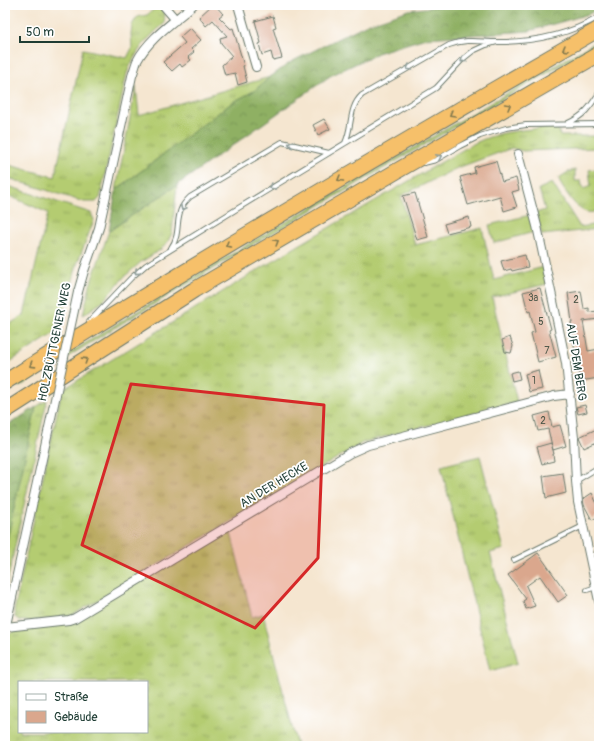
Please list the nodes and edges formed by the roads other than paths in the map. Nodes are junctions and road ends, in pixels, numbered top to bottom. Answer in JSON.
{"nodes":[{"id":1,"x":163,"y":5,"type":"edge"},
{"id":2,"x":193,"y":5,"type":"edge"},
{"id":3,"x":238,"y":5,"type":"edge"},
{"id":4,"x":599,"y":18,"type":"edge"},
{"id":5,"x":176,"y":20,"type":"junction"},
{"id":6,"x":599,"y":29,"type":"edge"},
{"id":7,"x":497,"y":42,"type":"junction"},
{"id":8,"x":599,"y":54,"type":"edge"},
{"id":9,"x":256,"y":67,"type":"dead end"},
{"id":10,"x":599,"y":93,"type":"edge"},
{"id":11,"x":566,"y":124,"type":"junction"},
{"id":12,"x":599,"y":124,"type":"edge"},
{"id":13,"x":345,"y":143,"type":"junction"},
{"id":14,"x":329,"y":153,"type":"junction"},
{"id":15,"x":518,"y":154,"type":"dead end"},
{"id":16,"x":402,"y":168,"type":"junction"},
{"id":17,"x":170,"y":250,"type":"junction"},
{"id":18,"x":85,"y":326,"type":"dead end"},
{"id":19,"x":80,"y":330,"type":"dead end"},
{"id":20,"x":59,"y":348,"type":"junction"},
{"id":21,"x":5,"y":382,"type":"edge"},
{"id":22,"x":570,"y":394,"type":"junction"},
{"id":23,"x":5,"y":411,"type":"edge"},
{"id":24,"x":599,"y":467,"type":"edge"},
{"id":25,"x":576,"y":482,"type":"junction"},
{"id":26,"x":583,"y":526,"type":"junction"},
{"id":27,"x":514,"y":560,"type":"dead end"},
{"id":28,"x":596,"y":587,"type":"junction"},
{"id":29,"x":587,"y":590,"type":"dead end"},
{"id":30,"x":599,"y":601,"type":"edge"},
{"id":31,"x":5,"y":628,"type":"edge"}],
"edges":[{"from":1,"to":5,"type":"street"},
{"from":2,"to":5,"type":"street","name":"HOLZBÜTTGENER WEG"},
{"from":3,"to":9,"type":"street"},
{"from":4,"to":7,"type":"lane"},
{"from":5,"to":31,"type":"street","name":"HOLZBÜTTGENER WEG","bridge":true},
{"from":6,"to":20,"type":"highway","one_way":true},
{"from":7,"to":13,"type":"lane","one_way":true},
{"from":7,"to":13,"type":"lane","one_way":true},
{"from":16,"to":8,"type":"highway","one_way":true},
{"from":10,"to":11,"type":"lane"},
{"from":11,"to":12,"type":"lane"},
{"from":16,"to":11,"type":"lane","one_way":true},
{"from":13,"to":14,"type":"lane"},
{"from":14,"to":17,"type":"lane","one_way":true},
{"from":14,"to":17,"type":"lane","one_way":true},
{"from":15,"to":22,"type":"street","name":"AUF DEM BERG"},
{"from":23,"to":16,"type":"highway","one_way":true},
{"from":17,"to":18,"type":"lane","one_way":true},
{"from":19,"to":20,"type":"lane"},
{"from":20,"to":21,"type":"highway","one_way":true},
{"from":22,"to":25,"type":"street","name":"AUF DEM BERG"},
{"from":22,"to":31,"type":"street","name":"AN DER HECKE"},
{"from":24,"to":25,"type":"lane"},
{"from":25,"to":26,"type":"street","name":"AUF DEM BERG"},
{"from":26,"to":27,"type":"lane"},
{"from":26,"to":28,"type":"street","name":"AUF DEM BERG"},
{"from":28,"to":29,"type":"lane"},
{"from":28,"to":30,"type":"street","name":"AUF DEM BERG"}]}
